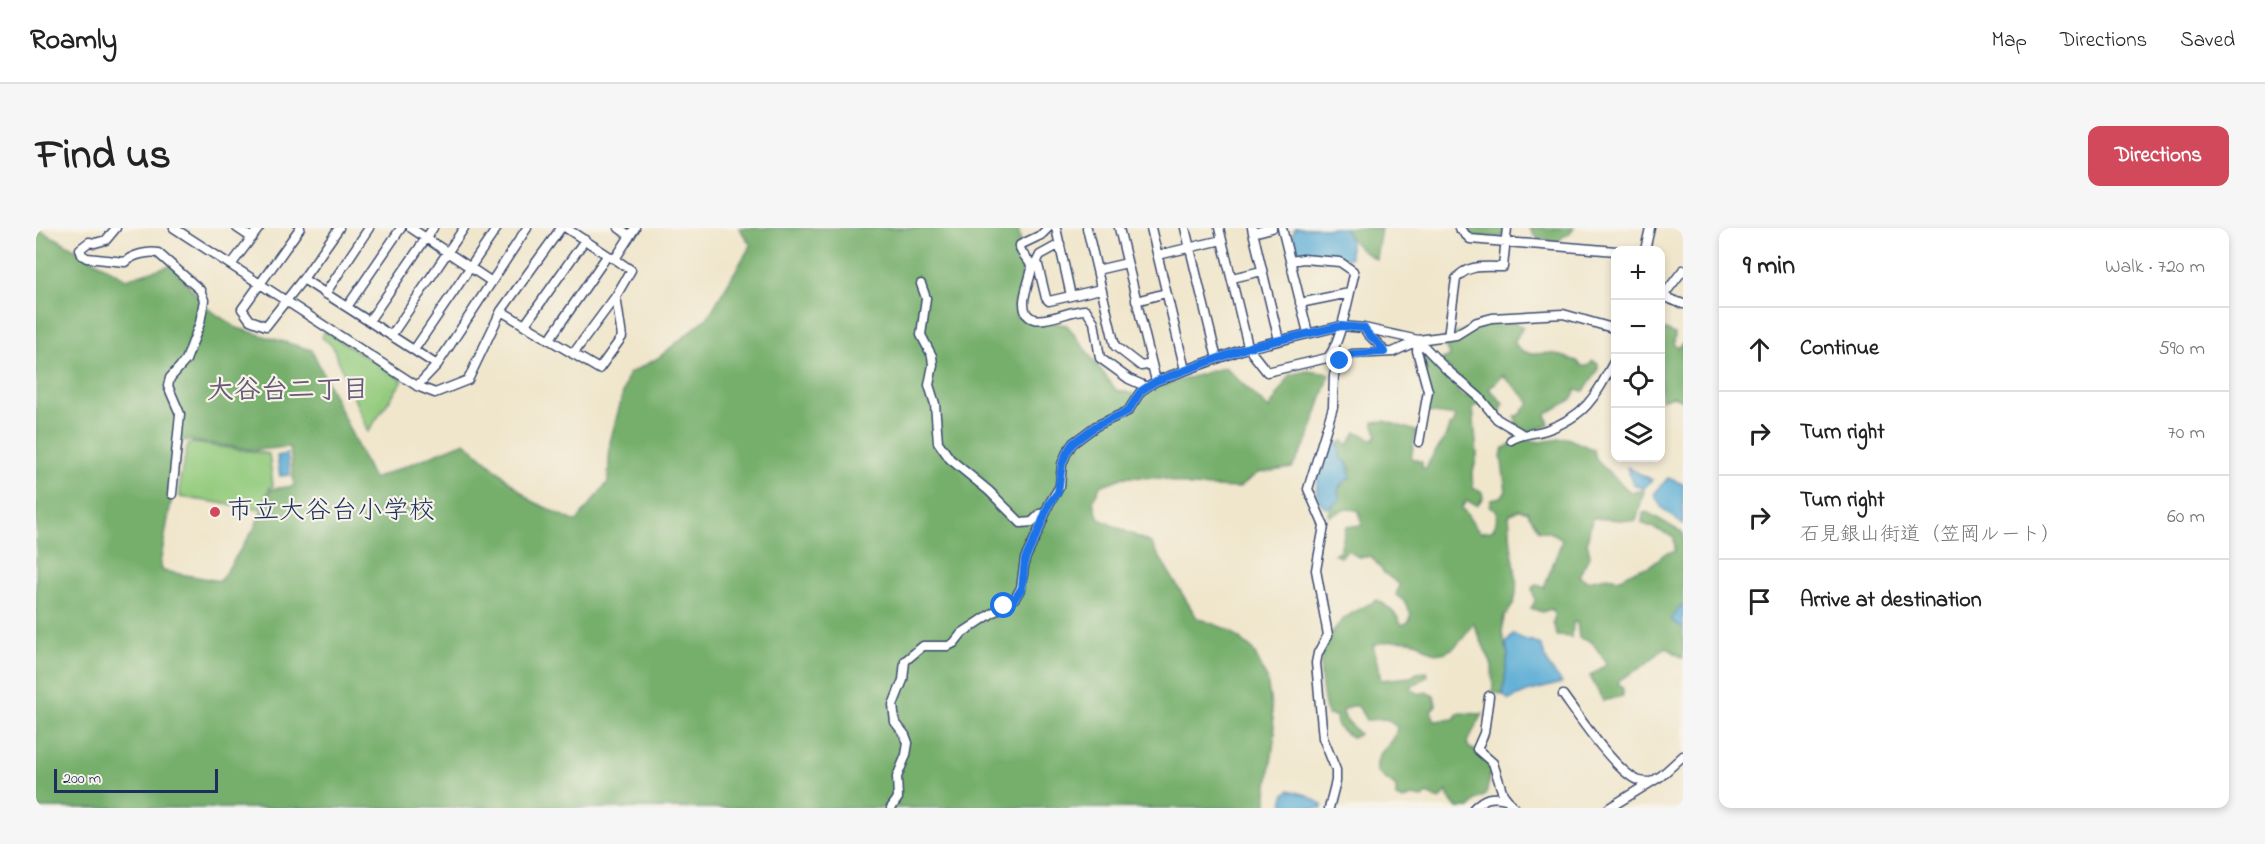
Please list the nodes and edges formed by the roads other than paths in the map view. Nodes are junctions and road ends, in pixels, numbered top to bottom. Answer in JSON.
{"nodes":[{"id":1,"x":115,"y":228,"type":"edge"},
{"id":2,"x":174,"y":228,"type":"edge"},
{"id":3,"x":237,"y":228,"type":"edge"},
{"id":4,"x":259,"y":228,"type":"edge"},
{"id":5,"x":300,"y":228,"type":"edge"},
{"id":6,"x":339,"y":228,"type":"edge"},
{"id":7,"x":369,"y":228,"type":"edge"},
{"id":8,"x":401,"y":228,"type":"edge"},
{"id":9,"x":411,"y":228,"type":"edge"},
{"id":10,"x":434,"y":228,"type":"edge"},
{"id":11,"x":465,"y":228,"type":"edge"},
{"id":12,"x":497,"y":228,"type":"edge"},
{"id":13,"x":527,"y":228,"type":"edge"},
{"id":14,"x":561,"y":228,"type":"edge"},
{"id":15,"x":566,"y":228,"type":"edge"},
{"id":16,"x":619,"y":228,"type":"edge"},
{"id":17,"x":1048,"y":228,"type":"edge"},
{"id":18,"x":1056,"y":228,"type":"edge"},
{"id":19,"x":1087,"y":228,"type":"edge"},
{"id":20,"x":1119,"y":228,"type":"edge"},
{"id":21,"x":1151,"y":228,"type":"edge"},
{"id":22,"x":1185,"y":228,"type":"edge"},
{"id":23,"x":1220,"y":228,"type":"edge"},
{"id":24,"x":1272,"y":228,"type":"edge"},
{"id":25,"x":1282,"y":228,"type":"edge"},
{"id":26,"x":1459,"y":228,"type":"edge"},
{"id":27,"x":1507,"y":228,"type":"edge"},
{"id":28,"x":1650,"y":228,"type":"edge"},
{"id":29,"x":1252,"y":230,"type":"edge"},
{"id":30,"x":633,"y":232,"type":"edge"},
{"id":31,"x":252,"y":238,"type":"junction"},
{"id":32,"x":427,"y":238,"type":"junction"},
{"id":33,"x":585,"y":240,"type":"junction"},
{"id":34,"x":1222,"y":240,"type":"junction"},
{"id":35,"x":1506,"y":242,"type":"junction"},
{"id":36,"x":1059,"y":244,"type":"junction"},
{"id":37,"x":1646,"y":246,"type":"edge"},
{"id":38,"x":1190,"y":248,"type":"junction"},
{"id":39,"x":1611,"y":251,"type":"edge"},
{"id":40,"x":449,"y":253,"type":"junction"},
{"id":41,"x":1158,"y":255,"type":"junction"},
{"id":42,"x":611,"y":257,"type":"junction"},
{"id":43,"x":1291,"y":261,"type":"junction"},
{"id":44,"x":1127,"y":263,"type":"junction"},
{"id":45,"x":231,"y":265,"type":"junction"},
{"id":46,"x":472,"y":268,"type":"junction"},
{"id":47,"x":1096,"y":270,"type":"junction"},
{"id":48,"x":1683,"y":270,"type":"edge"},
{"id":49,"x":1262,"y":271,"type":"junction"},
{"id":50,"x":1232,"y":278,"type":"junction"},
{"id":51,"x":303,"y":279,"type":"junction"},
{"id":52,"x":492,"y":282,"type":"junction"},
{"id":53,"x":261,"y":284,"type":"junction"},
{"id":54,"x":921,"y":284,"type":"dead end"},
{"id":55,"x":1101,"y":289,"type":"junction"},
{"id":56,"x":1665,"y":291,"type":"edge"},
{"id":57,"x":1349,"y":292,"type":"junction"},
{"id":58,"x":325,"y":294,"type":"junction"},
{"id":59,"x":1166,"y":294,"type":"junction"},
{"id":60,"x":616,"y":296,"type":"junction"},
{"id":61,"x":1071,"y":296,"type":"junction"},
{"id":62,"x":1665,"y":297,"type":"edge"},
{"id":63,"x":1136,"y":301,"type":"junction"},
{"id":64,"x":285,"y":302,"type":"junction"},
{"id":65,"x":1300,"y":303,"type":"junction"},
{"id":66,"x":1683,"y":304,"type":"edge"},
{"id":67,"x":346,"y":307,"type":"junction"},
{"id":68,"x":501,"y":311,"type":"junction"},
{"id":69,"x":369,"y":321,"type":"junction"},
{"id":70,"x":524,"y":326,"type":"junction"},
{"id":71,"x":1341,"y":326,"type":"junction"},
{"id":72,"x":1364,"y":328,"type":"junction"},
{"id":73,"x":1611,"y":328,"type":"edge"},
{"id":74,"x":1308,"y":333,"type":"junction"},
{"id":75,"x":391,"y":336,"type":"junction"},
{"id":76,"x":1448,"y":336,"type":"junction"},
{"id":77,"x":549,"y":340,"type":"junction"},
{"id":78,"x":1279,"y":340,"type":"junction"},
{"id":79,"x":1418,"y":340,"type":"junction"},
{"id":80,"x":1249,"y":347,"type":"junction"},
{"id":81,"x":414,"y":350,"type":"junction"},
{"id":82,"x":1384,"y":352,"type":"junction"},
{"id":83,"x":573,"y":354,"type":"junction"},
{"id":84,"x":1217,"y":359,"type":"junction"},
{"id":85,"x":1152,"y":364,"type":"junction"},
{"id":86,"x":437,"y":365,"type":"junction"},
{"id":87,"x":1611,"y":367,"type":"edge"},
{"id":88,"x":1185,"y":370,"type":"junction"},
{"id":89,"x":1156,"y":381,"type":"junction"},
{"id":90,"x":417,"y":387,"type":"junction"},
{"id":91,"x":1147,"y":387,"type":"junction"},
{"id":92,"x":1522,"y":434,"type":"junction"},
{"id":93,"x":1511,"y":440,"type":"dead end"},
{"id":94,"x":1419,"y":442,"type":"dead end"},
{"id":95,"x":172,"y":494,"type":"dead end"},
{"id":96,"x":1045,"y":513,"type":"junction"},
{"id":97,"x":1563,"y":695,"type":"dead end"},
{"id":98,"x":1488,"y":696,"type":"dead end"},
{"id":99,"x":1683,"y":756,"type":"edge"},
{"id":100,"x":1651,"y":782,"type":"junction"},
{"id":101,"x":1506,"y":799,"type":"junction"},
{"id":102,"x":891,"y":808,"type":"edge"},
{"id":103,"x":1329,"y":808,"type":"edge"},
{"id":104,"x":1474,"y":808,"type":"edge"},
{"id":105,"x":1514,"y":808,"type":"edge"},
{"id":106,"x":1609,"y":808,"type":"edge"}],
"edges":[{"from":1,"to":95,"type":"street"},
{"from":2,"to":45,"type":"street"},
{"from":3,"to":31,"type":"street"},
{"from":4,"to":31,"type":"street"},
{"from":5,"to":53,"type":"street"},
{"from":6,"to":51,"type":"street"},
{"from":7,"to":58,"type":"street"},
{"from":8,"to":67,"type":"street"},
{"from":9,"to":32,"type":"street"},
{"from":10,"to":32,"type":"street"},
{"from":11,"to":40,"type":"street"},
{"from":12,"to":46,"type":"street"},
{"from":13,"to":52,"type":"street"},
{"from":14,"to":68,"type":"street"},
{"from":15,"to":33,"type":"street"},
{"from":16,"to":30,"type":"street"},
{"from":17,"to":91,"type":"street"},
{"from":18,"to":36,"type":"street"},
{"from":19,"to":47,"type":"street"},
{"from":20,"to":44,"type":"street"},
{"from":21,"to":41,"type":"street"},
{"from":22,"to":38,"type":"street"},
{"from":23,"to":34,"type":"street"},
{"from":24,"to":29,"type":"street"},
{"from":25,"to":43,"type":"street"},
{"from":26,"to":35,"type":"street"},
{"from":27,"to":35,"type":"street"},
{"from":28,"to":37,"type":"street"},
{"from":29,"to":49,"type":"street"},
{"from":30,"to":42,"type":"street"},
{"from":31,"to":45,"type":"street"},
{"from":32,"to":40,"type":"street"},
{"from":32,"to":69,"type":"street"},
{"from":33,"to":42,"type":"street"},
{"from":33,"to":70,"type":"street"},
{"from":34,"to":38,"type":"street"},
{"from":34,"to":50,"type":"street"},
{"from":35,"to":39,"type":"street"},
{"from":35,"to":76,"type":"street"},
{"from":36,"to":61,"type":"street"},
{"from":36,"to":61,"type":"street"},
{"from":38,"to":41,"type":"street"},
{"from":38,"to":84,"type":"street"},
{"from":40,"to":46,"type":"street"},
{"from":40,"to":75,"type":"street"},
{"from":41,"to":59,"type":"street"},
{"from":42,"to":60,"type":"street"},
{"from":42,"to":77,"type":"street"},
{"from":43,"to":57,"type":"street"},
{"from":43,"to":65,"type":"street"},
{"from":44,"to":47,"type":"street"},
{"from":44,"to":63,"type":"street"},
{"from":45,"to":53,"type":"street"},
{"from":46,"to":52,"type":"street"},
{"from":46,"to":81,"type":"street"},
{"from":47,"to":55,"type":"street"},
{"from":48,"to":56,"type":"street"},
{"from":49,"to":50,"type":"street"},
{"from":49,"to":78,"type":"street"},
{"from":50,"to":80,"type":"street"},
{"from":51,"to":58,"type":"street"},
{"from":51,"to":64,"type":"street"},
{"from":52,"to":86,"type":"street"},
{"from":53,"to":64,"type":"street"},
{"from":53,"to":64,"type":"street"},
{"from":54,"to":96,"type":"street"},
{"from":55,"to":61,"type":"street"},
{"from":55,"to":85,"type":"street"},
{"from":57,"to":65,"type":"street"},
{"from":57,"to":71,"type":"street"},
{"from":58,"to":67,"type":"street"},
{"from":59,"to":63,"type":"street"},
{"from":59,"to":88,"type":"street"},
{"from":60,"to":83,"type":"street"},
{"from":60,"to":83,"type":"street"},
{"from":62,"to":66,"type":"street"},
{"from":63,"to":85,"type":"street"},
{"from":64,"to":90,"type":"street"},
{"from":65,"to":74,"type":"street"},
{"from":67,"to":69,"type":"street"},
{"from":68,"to":70,"type":"street"},
{"from":68,"to":90,"type":"street"},
{"from":69,"to":75,"type":"street"},
{"from":70,"to":77,"type":"street"},
{"from":71,"to":72,"type":"street"},
{"from":71,"to":74,"type":"street"},
{"from":71,"to":80,"type":"street"},
{"from":72,"to":79,"type":"street"},
{"from":72,"to":82,"type":"street"},
{"from":73,"to":76,"type":"street"},
{"from":74,"to":78,"type":"street"},
{"from":75,"to":81,"type":"street"},
{"from":76,"to":79,"type":"street"},
{"from":77,"to":83,"type":"street"},
{"from":78,"to":80,"type":"street"},
{"from":79,"to":82,"type":"street"},
{"from":79,"to":92,"type":"street"},
{"from":79,"to":94,"type":"street"},
{"from":80,"to":84,"type":"street"},
{"from":81,"to":86,"type":"street"},
{"from":82,"to":103,"type":"street"},
{"from":84,"to":88,"type":"street"},
{"from":85,"to":89,"type":"street"},
{"from":86,"to":90,"type":"street"},
{"from":87,"to":92,"type":"street"},
{"from":88,"to":89,"type":"street"},
{"from":89,"to":91,"type":"street"},
{"from":91,"to":96,"type":"street"},
{"from":92,"to":93,"type":"street"},
{"from":96,"to":102,"type":"street"},
{"from":97,"to":100,"type":"street"},
{"from":98,"to":101,"type":"street"},
{"from":99,"to":100,"type":"street"},
{"from":100,"to":106,"type":"street"},
{"from":101,"to":104,"type":"street"},
{"from":101,"to":105,"type":"street"}]}
